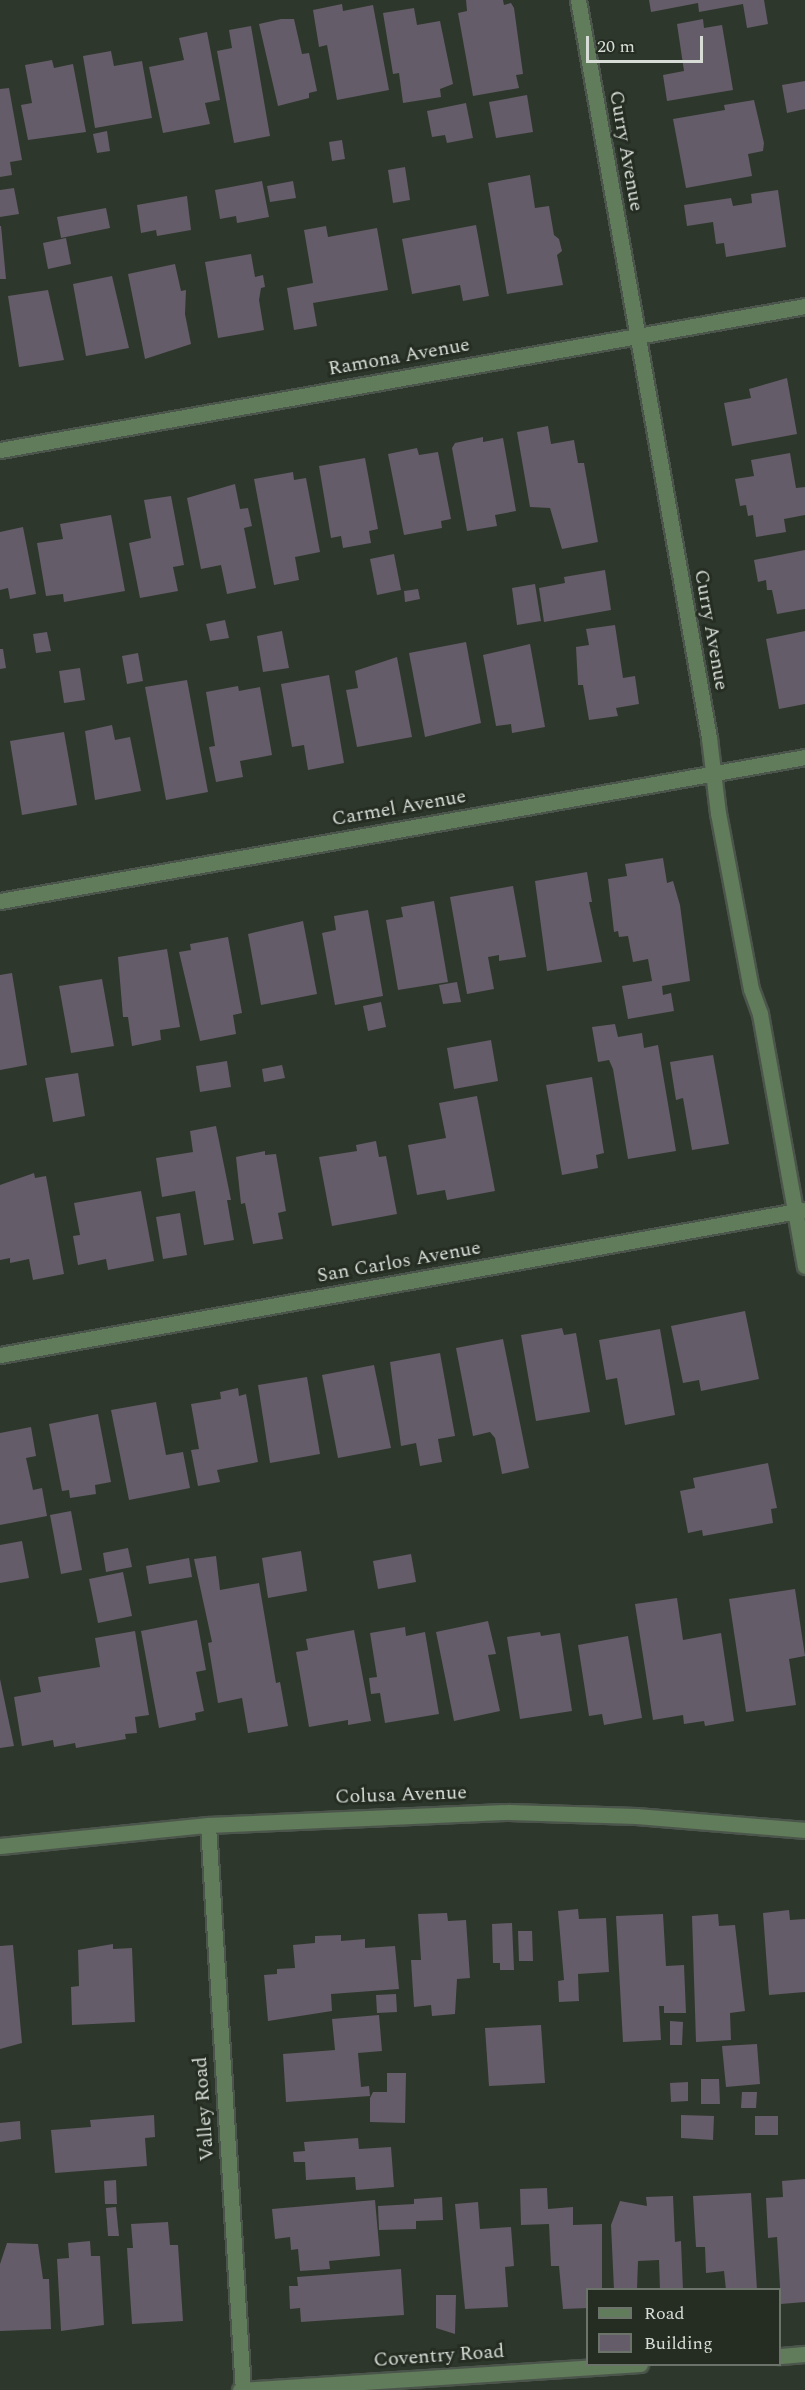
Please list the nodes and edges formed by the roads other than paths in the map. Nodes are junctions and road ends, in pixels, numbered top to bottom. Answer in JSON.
{"nodes":[{"id":1,"x":578,"y":0,"type":"edge"},
{"id":2,"x":805,"y":306,"type":"edge"},
{"id":3,"x":638,"y":335,"type":"junction"},
{"id":4,"x":0,"y":450,"type":"edge"},
{"id":5,"x":805,"y":757,"type":"edge"},
{"id":6,"x":713,"y":772,"type":"junction"},
{"id":7,"x":0,"y":901,"type":"edge"},
{"id":8,"x":800,"y":1211,"type":"edge"},
{"id":9,"x":805,"y":1266,"type":"edge"},
{"id":10,"x":0,"y":1355,"type":"edge"},
{"id":11,"x":208,"y":1825,"type":"junction"},
{"id":12,"x":805,"y":1830,"type":"edge"},
{"id":13,"x":0,"y":1846,"type":"edge"},
{"id":14,"x":805,"y":2354,"type":"edge"},
{"id":15,"x":781,"y":2356,"type":"edge"},
{"id":16,"x":609,"y":2366,"type":"edge"},
{"id":17,"x":241,"y":2390,"type":"edge"}],
"edges":[{"from":1,"to":3,"type":"street","name":"Curry Avenue"},
{"from":2,"to":3,"type":"street","name":"Ramona Avenue"},
{"from":3,"to":4,"type":"street","name":"Ramona Avenue"},
{"from":3,"to":6,"type":"street","name":"Curry Avenue"},
{"from":5,"to":6,"type":"street","name":"Carmel Avenue"},
{"from":6,"to":7,"type":"street","name":"Carmel Avenue"},
{"from":6,"to":8,"type":"street","name":"Curry Avenue"},
{"from":8,"to":9,"type":"street","name":"Curry Avenue"},
{"from":8,"to":10,"type":"street","name":"San Carlos Avenue"},
{"from":11,"to":12,"type":"street","name":"Colusa Avenue"},
{"from":11,"to":13,"type":"street","name":"Colusa Avenue"},
{"from":11,"to":17,"type":"street","name":"Valley Road"},
{"from":14,"to":15,"type":"street"},
{"from":16,"to":17,"type":"street","name":"Coventry Road"}]}
